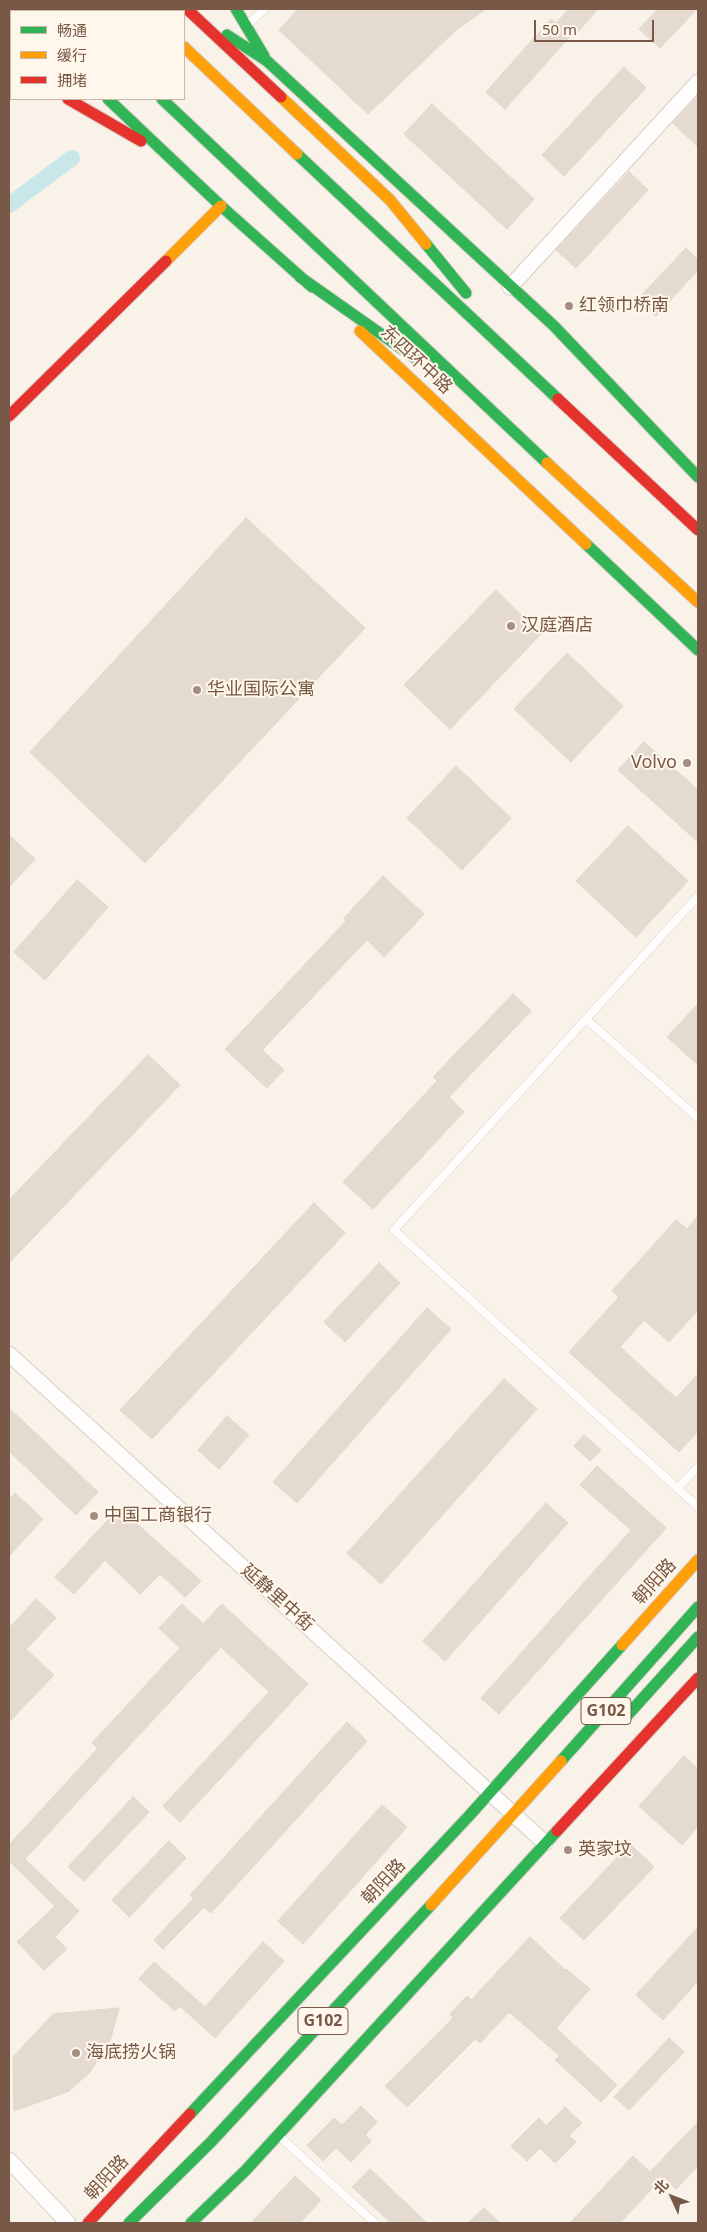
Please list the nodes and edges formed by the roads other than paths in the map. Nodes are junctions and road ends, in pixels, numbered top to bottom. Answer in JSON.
{"nodes":[{"id":1,"x":187,"y":9,"type":"edge"},
{"id":2,"x":236,"y":9,"type":"edge"},
{"id":3,"x":266,"y":9,"type":"edge"},
{"id":4,"x":246,"y":26,"type":"junction"},
{"id":5,"x":185,"y":48,"type":"edge"},
{"id":6,"x":267,"y":61,"type":"junction"},
{"id":7,"x":698,"y":82,"type":"edge"},
{"id":8,"x":70,"y":100,"type":"edge"},
{"id":9,"x":109,"y":100,"type":"edge"},
{"id":10,"x":163,"y":100,"type":"edge"},
{"id":11,"x":173,"y":160,"type":"junction"},
{"id":12,"x":222,"y":206,"type":"junction"},
{"id":13,"x":300,"y":276,"type":"junction"},
{"id":14,"x":510,"y":287,"type":"junction"},
{"id":15,"x":533,"y":375,"type":"junction"},
{"id":16,"x":9,"y":416,"type":"edge"},
{"id":17,"x":498,"y":417,"type":"junction"},
{"id":18,"x":698,"y":477,"type":"edge"},
{"id":19,"x":698,"y":530,"type":"edge"},
{"id":20,"x":698,"y":602,"type":"edge"},
{"id":21,"x":698,"y":650,"type":"edge"},
{"id":22,"x":698,"y":896,"type":"edge"},
{"id":23,"x":586,"y":1019,"type":"junction"},
{"id":24,"x":698,"y":1118,"type":"edge"},
{"id":25,"x":9,"y":1354,"type":"edge"},
{"id":26,"x":698,"y":1467,"type":"edge"},
{"id":27,"x":678,"y":1488,"type":"junction"},
{"id":28,"x":698,"y":1506,"type":"edge"},
{"id":29,"x":698,"y":1560,"type":"edge"},
{"id":30,"x":698,"y":1606,"type":"edge"},
{"id":31,"x":698,"y":1637,"type":"edge"},
{"id":32,"x":698,"y":1678,"type":"edge"},
{"id":33,"x":619,"y":1724,"type":"dead end"},
{"id":34,"x":491,"y":1793,"type":"junction"},
{"id":35,"x":514,"y":1815,"type":"junction"},
{"id":36,"x":545,"y":1843,"type":"junction"},
{"id":37,"x":278,"y":2135,"type":"junction"},
{"id":38,"x":9,"y":2160,"type":"edge"},
{"id":39,"x":68,"y":2223,"type":"edge"},
{"id":40,"x":88,"y":2223,"type":"edge"},
{"id":41,"x":129,"y":2223,"type":"edge"},
{"id":42,"x":191,"y":2223,"type":"edge"},
{"id":43,"x":376,"y":2223,"type":"edge"}],
"edges":[{"from":1,"to":6,"type":"main road"},
{"from":1,"to":15,"type":"main road"},
{"from":2,"to":4,"type":"main road"},
{"from":3,"to":4,"type":"lane"},
{"from":4,"to":6,"type":"main road"},
{"from":5,"to":15,"type":"main road"},
{"from":6,"to":14,"type":"main road"},
{"from":7,"to":14,"type":"street"},
{"from":8,"to":11,"type":"main road"},
{"from":9,"to":11,"type":"main road","name":"东四环中路"},
{"from":10,"to":17,"type":"main road","name":"东四环中路"},
{"from":11,"to":12,"type":"main road","name":"东四环中路"},
{"from":12,"to":13,"type":"main road","name":"东四环中路"},
{"from":12,"to":16,"type":"main road"},
{"from":13,"to":17,"type":"main road"},
{"from":13,"to":21,"type":"main road","name":"东四环中路"},
{"from":14,"to":18,"type":"main road"},
{"from":15,"to":19,"type":"main road"},
{"from":17,"to":20,"type":"main road","name":"东四环中路"},
{"from":22,"to":23,"type":"lane"},
{"from":23,"to":24,"type":"lane"},
{"from":23,"to":27,"type":"lane"},
{"from":25,"to":34,"type":"street","name":"延静里中街"},
{"from":26,"to":27,"type":"lane"},
{"from":27,"to":28,"type":"lane"},
{"from":29,"to":34,"type":"main road","name":"朝阳路"},
{"from":30,"to":35,"type":"main road","number":"G102"},
{"from":31,"to":33,"type":"main road","number":"G102"},
{"from":32,"to":36,"type":"main road"},
{"from":34,"to":35,"type":"street","name":"延静里中街"},
{"from":34,"to":40,"type":"main road","name":"朝阳路"},
{"from":35,"to":36,"type":"street","name":"延静里中街"},
{"from":35,"to":41,"type":"main road","number":"G102"},
{"from":36,"to":37,"type":"main road"},
{"from":37,"to":42,"type":"main road"},
{"from":37,"to":43,"type":"lane"},
{"from":38,"to":39,"type":"street"}]}
